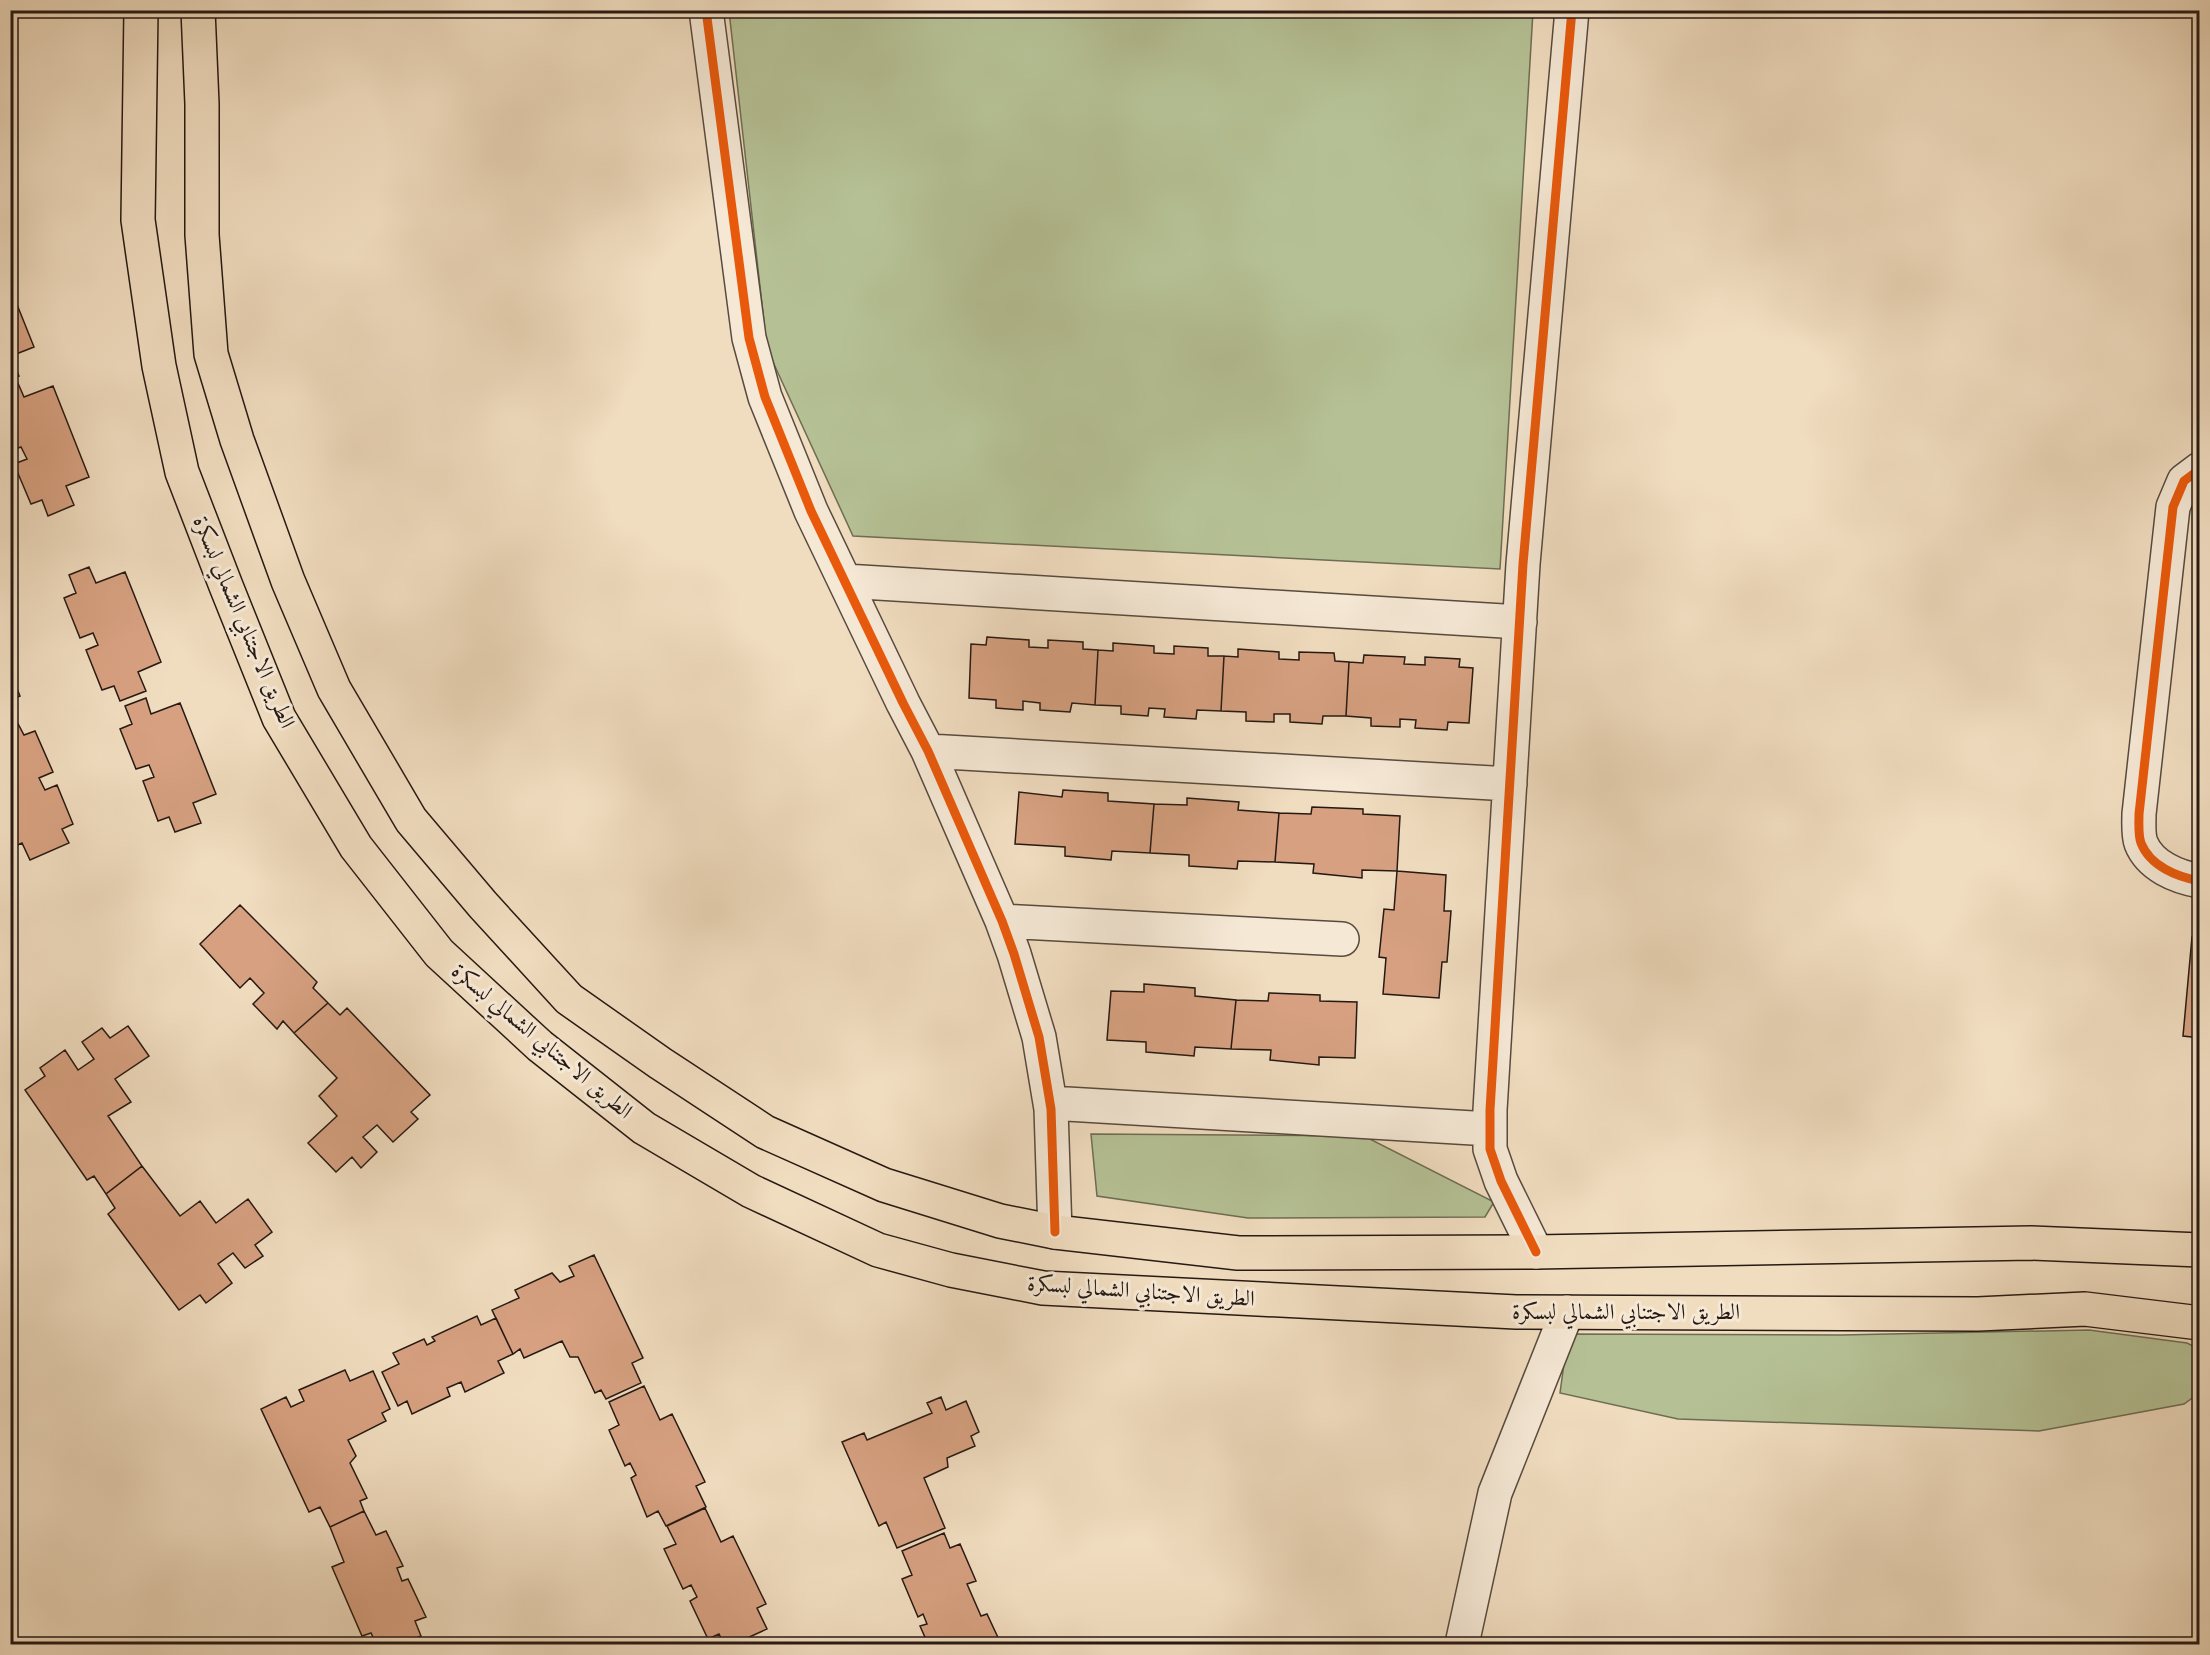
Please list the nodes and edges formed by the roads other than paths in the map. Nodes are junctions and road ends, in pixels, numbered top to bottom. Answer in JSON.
{"nodes":[{"id":1,"x":141,"y":10,"type":"edge"},
{"id":2,"x":198,"y":10,"type":"edge"},
{"id":3,"x":706,"y":10,"type":"edge"},
{"id":4,"x":1572,"y":10,"type":"edge"},
{"id":5,"x":2199,"y":469,"type":"edge"},
{"id":6,"x":845,"y":581,"type":"junction"},
{"id":7,"x":1520,"y":622,"type":"junction"},
{"id":8,"x":928,"y":751,"type":"junction"},
{"id":9,"x":1510,"y":784,"type":"junction"},
{"id":10,"x":2199,"y":881,"type":"edge"},
{"id":11,"x":1002,"y":921,"type":"junction"},
{"id":12,"x":1342,"y":939,"type":"dead end"},
{"id":13,"x":1050,"y":1103,"type":"junction"},
{"id":14,"x":1490,"y":1129,"type":"junction"},
{"id":15,"x":1055,"y":1232,"type":"junction"},
{"id":16,"x":2199,"y":1250,"type":"edge"},
{"id":17,"x":1536,"y":1252,"type":"junction"},
{"id":18,"x":1567,"y":1312,"type":"junction"},
{"id":19,"x":2199,"y":1323,"type":"edge"},
{"id":20,"x":1462,"y":1644,"type":"edge"}],
"edges":[{"from":1,"to":18,"type":"highway","name":"الطريق الاجتنابي الشمالي لبسكرة"},
{"from":2,"to":15,"type":"highway","name":"الطريق الاجتنابي الشمالي لبسكرة"},
{"from":3,"to":6,"type":"street"},
{"from":4,"to":7,"type":"street"},
{"from":5,"to":10,"type":"street"},
{"from":6,"to":7,"type":"street"},
{"from":6,"to":8,"type":"street"},
{"from":7,"to":9,"type":"street"},
{"from":8,"to":9,"type":"street"},
{"from":8,"to":11,"type":"street"},
{"from":9,"to":14,"type":"street"},
{"from":11,"to":12,"type":"street"},
{"from":11,"to":13,"type":"street"},
{"from":13,"to":14,"type":"street"},
{"from":13,"to":15,"type":"street"},
{"from":14,"to":17,"type":"street"},
{"from":15,"to":17,"type":"highway","name":"الطريق الاجتنابي الشمالي لبسكرة"},
{"from":16,"to":17,"type":"highway","name":"الطريق الاجتنابي الشمالي لبسكرة"},
{"from":18,"to":19,"type":"highway","name":"الطريق الاجتنابي الشمالي لبسكرة"},
{"from":18,"to":20,"type":"street"}]}
